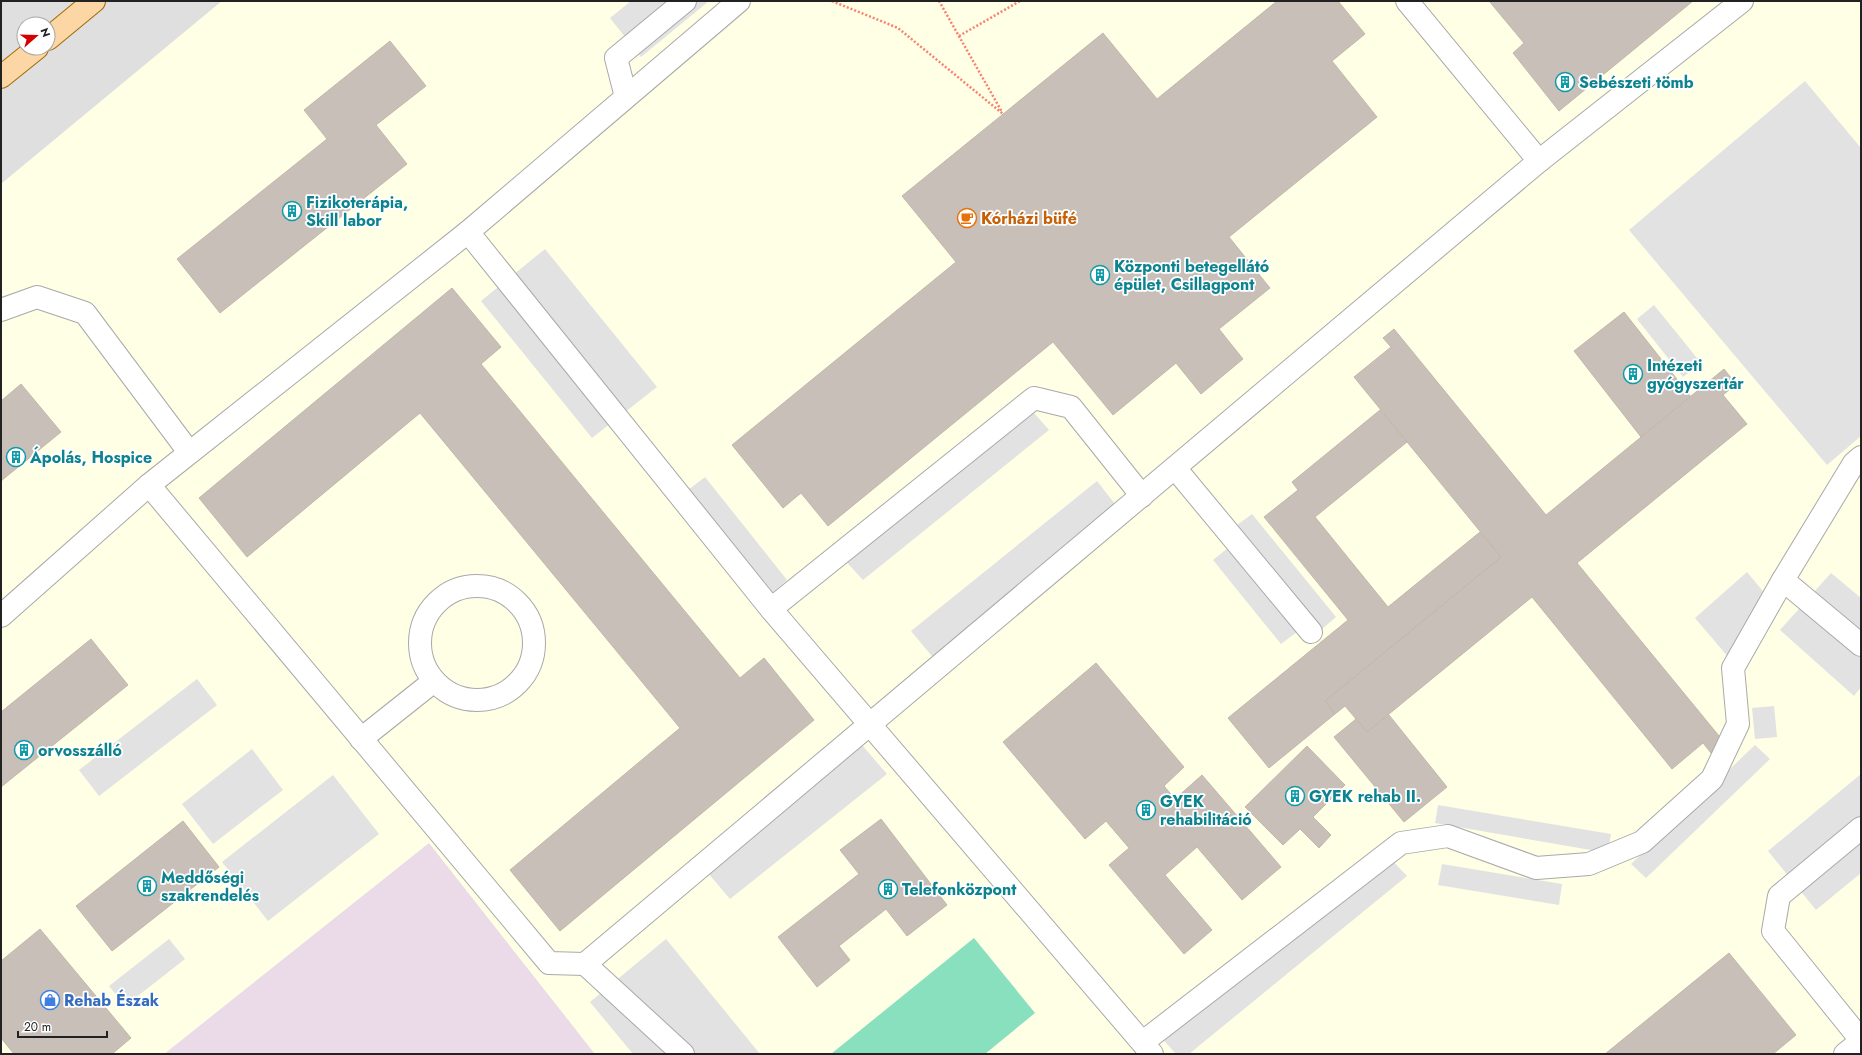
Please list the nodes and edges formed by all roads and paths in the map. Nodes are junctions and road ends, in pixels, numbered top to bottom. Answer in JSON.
{"nodes":[{"id":1,"x":94,"y":1,"type":"edge"},
{"id":2,"x":685,"y":1,"type":"edge"},
{"id":3,"x":739,"y":1,"type":"edge"},
{"id":4,"x":832,"y":1,"type":"edge"},
{"id":5,"x":939,"y":1,"type":"edge"},
{"id":6,"x":1020,"y":1,"type":"edge"},
{"id":7,"x":1407,"y":1,"type":"edge"},
{"id":8,"x":1742,"y":1,"type":"edge"},
{"id":9,"x":56,"y":32,"type":"edge"},
{"id":10,"x":959,"y":36,"type":"junction"},
{"id":11,"x":27,"y":56,"type":"edge"},
{"id":12,"x":1,"y":77,"type":"edge"},
{"id":13,"x":626,"y":97,"type":"junction"},
{"id":14,"x":1539,"y":161,"type":"junction"},
{"id":15,"x":468,"y":232,"type":"junction"},
{"id":16,"x":1,"y":310,"type":"edge"},
{"id":17,"x":189,"y":452,"type":"junction"},
{"id":18,"x":1861,"y":457,"type":"edge"},
{"id":19,"x":1175,"y":468,"type":"junction"},
{"id":20,"x":149,"y":486,"type":"junction"},
{"id":21,"x":1142,"y":496,"type":"junction"},
{"id":22,"x":1783,"y":580,"type":"junction"},
{"id":23,"x":771,"y":609,"type":"junction"},
{"id":24,"x":1,"y":616,"type":"edge"},
{"id":25,"x":1311,"y":632,"type":"dead end"},
{"id":26,"x":1861,"y":645,"type":"edge"},
{"id":27,"x":434,"y":681,"type":"junction"},
{"id":28,"x":870,"y":726,"type":"junction"},
{"id":29,"x":362,"y":739,"type":"junction"},
{"id":30,"x":1861,"y":828,"type":"edge"},
{"id":31,"x":585,"y":964,"type":"junction"},
{"id":32,"x":1861,"y":1040,"type":"edge"},
{"id":33,"x":1147,"y":1048,"type":"edge"},
{"id":34,"x":683,"y":1054,"type":"edge"},
{"id":35,"x":1845,"y":1054,"type":"edge"}],
"edges":[{"from":1,"to":9,"type":"main road"},
{"from":2,"to":13,"type":"lane"},
{"from":3,"to":13,"type":"lane"},
{"from":4,"to":10,"type":"path"},
{"from":5,"to":10,"type":"path"},
{"from":6,"to":10,"type":"path"},
{"from":7,"to":14,"type":"lane"},
{"from":8,"to":14,"type":"lane"},
{"from":11,"to":12,"type":"main road"},
{"from":13,"to":15,"type":"lane"},
{"from":14,"to":19,"type":"lane"},
{"from":15,"to":17,"type":"lane"},
{"from":15,"to":23,"type":"lane"},
{"from":16,"to":17,"type":"lane"},
{"from":17,"to":20,"type":"lane"},
{"from":18,"to":22,"type":"lane"},
{"from":19,"to":21,"type":"lane"},
{"from":19,"to":25,"type":"lane"},
{"from":20,"to":24,"type":"lane"},
{"from":20,"to":29,"type":"lane"},
{"from":21,"to":23,"type":"lane"},
{"from":21,"to":28,"type":"lane"},
{"from":22,"to":26,"type":"lane"},
{"from":22,"to":33,"type":"lane"},
{"from":23,"to":28,"type":"lane"},
{"from":27,"to":27,"type":"lane"},
{"from":27,"to":29,"type":"lane"},
{"from":28,"to":31,"type":"lane"},
{"from":28,"to":33,"type":"lane"},
{"from":29,"to":31,"type":"lane"},
{"from":30,"to":32,"type":"lane"},
{"from":31,"to":34,"type":"lane"},
{"from":32,"to":35,"type":"lane"}]}
